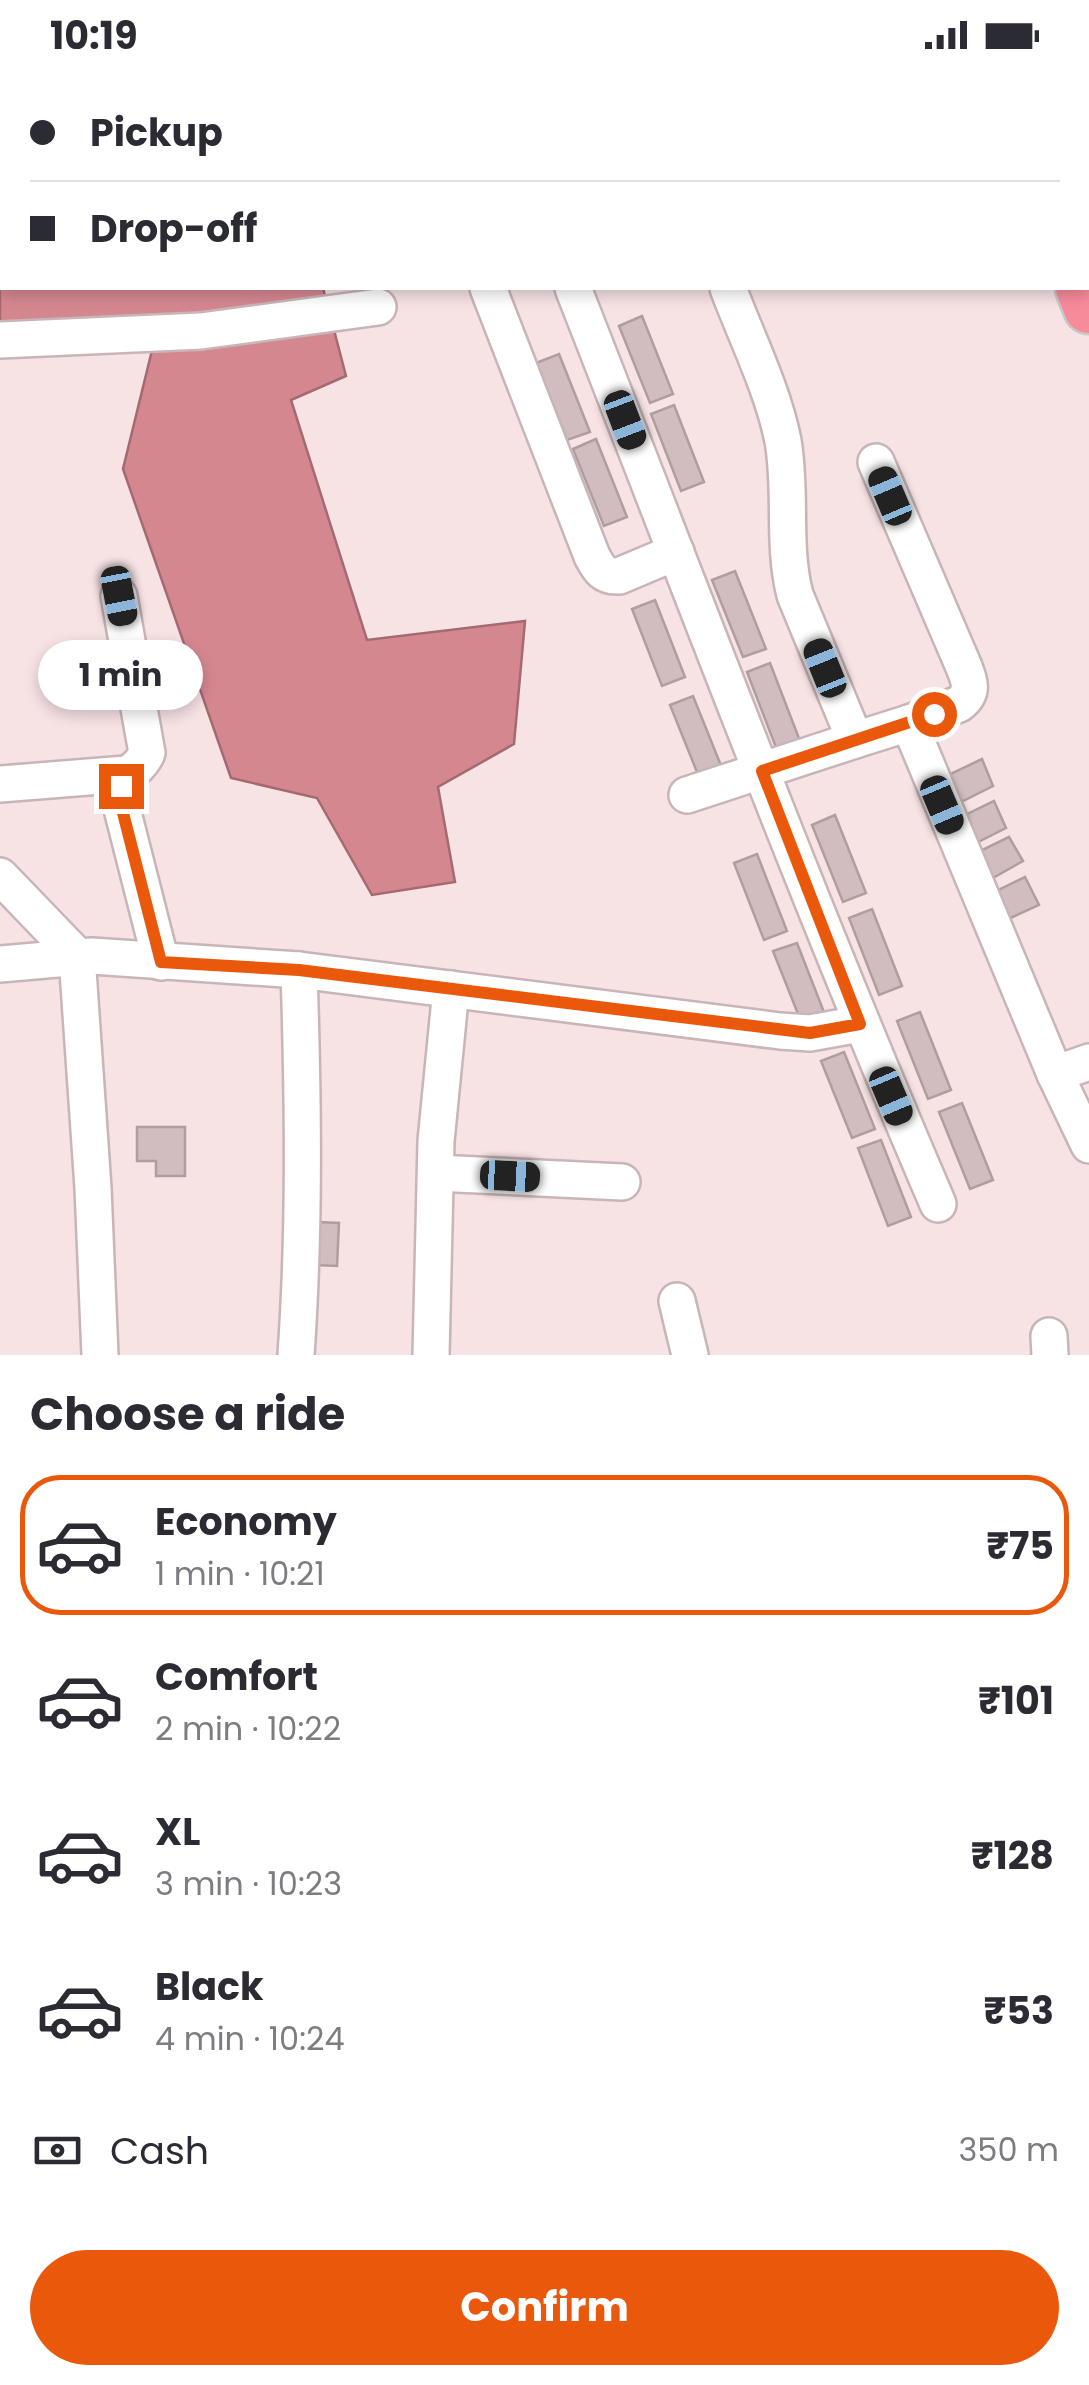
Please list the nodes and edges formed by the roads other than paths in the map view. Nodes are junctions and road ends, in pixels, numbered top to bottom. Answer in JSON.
{"nodes":[{"id":1,"x":489,"y":290,"type":"edge"},
{"id":2,"x":574,"y":290,"type":"edge"},
{"id":3,"x":729,"y":290,"type":"edge"},
{"id":4,"x":378,"y":307,"type":"dead end"},
{"id":5,"x":0,"y":340,"type":"edge"},
{"id":6,"x":876,"y":462,"type":"dead end"},
{"id":7,"x":676,"y":552,"type":"junction"},
{"id":8,"x":119,"y":596,"type":"dead end"},
{"id":9,"x":909,"y":724,"type":"junction"},
{"id":10,"x":855,"y":740,"type":"junction"},
{"id":11,"x":762,"y":771,"type":"junction"},
{"id":12,"x":126,"y":774,"type":"junction"},
{"id":13,"x":0,"y":784,"type":"edge"},
{"id":14,"x":686,"y":795,"type":"dead end"},
{"id":15,"x":0,"y":876,"type":"edge"},
{"id":16,"x":77,"y":956,"type":"junction"},
{"id":17,"x":161,"y":962,"type":"junction"},
{"id":18,"x":0,"y":964,"type":"edge"},
{"id":19,"x":299,"y":970,"type":"junction"},
{"id":20,"x":452,"y":989,"type":"junction"},
{"id":21,"x":860,"y":1024,"type":"junction"},
{"id":22,"x":1089,"y":1062,"type":"edge"},
{"id":23,"x":1055,"y":1074,"type":"junction"},
{"id":24,"x":1089,"y":1146,"type":"edge"},
{"id":25,"x":436,"y":1173,"type":"junction"},
{"id":26,"x":622,"y":1182,"type":"dead end"},
{"id":27,"x":938,"y":1204,"type":"dead end"},
{"id":28,"x":678,"y":1301,"type":"dead end"},
{"id":29,"x":100,"y":1355,"type":"edge"},
{"id":30,"x":296,"y":1355,"type":"edge"},
{"id":31,"x":431,"y":1355,"type":"edge"},
{"id":32,"x":690,"y":1355,"type":"edge"}],
"edges":[{"from":1,"to":7,"type":"street"},
{"from":2,"to":7,"type":"street"},
{"from":3,"to":10,"type":"street"},
{"from":4,"to":5,"type":"street"},
{"from":6,"to":9,"type":"street"},
{"from":7,"to":11,"type":"street"},
{"from":8,"to":12,"type":"street"},
{"from":9,"to":10,"type":"street"},
{"from":9,"to":23,"type":"street"},
{"from":10,"to":11,"type":"street"},
{"from":11,"to":14,"type":"street"},
{"from":11,"to":21,"type":"street"},
{"from":12,"to":13,"type":"street"},
{"from":12,"to":17,"type":"street"},
{"from":15,"to":16,"type":"street"},
{"from":16,"to":17,"type":"street"},
{"from":16,"to":18,"type":"street"},
{"from":16,"to":29,"type":"street"},
{"from":17,"to":19,"type":"street"},
{"from":19,"to":20,"type":"street"},
{"from":19,"to":30,"type":"street"},
{"from":20,"to":21,"type":"street"},
{"from":20,"to":25,"type":"street"},
{"from":21,"to":27,"type":"street"},
{"from":22,"to":23,"type":"street"},
{"from":23,"to":24,"type":"street"},
{"from":25,"to":26,"type":"street"},
{"from":25,"to":31,"type":"street"},
{"from":28,"to":32,"type":"street"}]}
